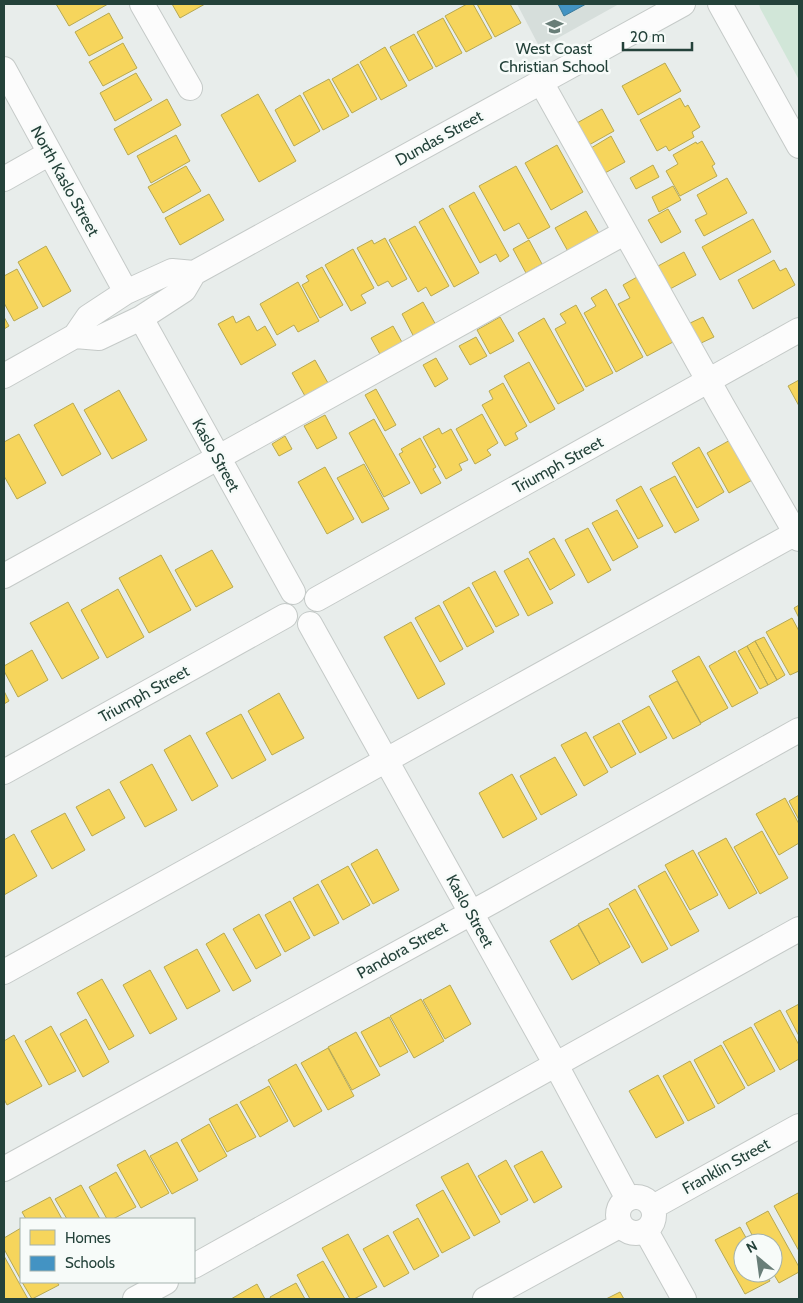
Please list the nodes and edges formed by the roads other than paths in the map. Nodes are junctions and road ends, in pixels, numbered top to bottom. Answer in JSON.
{"nodes":[{"id":1,"x":142,"y":4,"type":"edge"},
{"id":2,"x":683,"y":4,"type":"edge"},
{"id":3,"x":720,"y":4,"type":"edge"},
{"id":4,"x":4,"y":69,"type":"edge"},
{"id":5,"x":541,"y":82,"type":"junction"},
{"id":6,"x":190,"y":88,"type":"dead end"},
{"id":7,"x":799,"y":146,"type":"edge"},
{"id":8,"x":50,"y":153,"type":"junction"},
{"id":9,"x":4,"y":178,"type":"edge"},
{"id":10,"x":624,"y":232,"type":"junction"},
{"id":11,"x":194,"y":273,"type":"junction"},
{"id":12,"x":126,"y":292,"type":"junction"},
{"id":13,"x":141,"y":318,"type":"junction"},
{"id":14,"x":799,"y":330,"type":"edge"},
{"id":15,"x":75,"y":336,"type":"junction"},
{"id":16,"x":4,"y":376,"type":"edge"},
{"id":17,"x":708,"y":381,"type":"junction"},
{"id":18,"x":218,"y":459,"type":"junction"},
{"id":19,"x":797,"y":536,"type":"edge"},
{"id":20,"x":4,"y":576,"type":"edge"},
{"id":21,"x":293,"y":592,"type":"junction"},
{"id":22,"x":317,"y":600,"type":"junction"},
{"id":23,"x":285,"y":616,"type":"junction"},
{"id":24,"x":310,"y":624,"type":"junction"},
{"id":25,"x":799,"y":730,"type":"edge"},
{"id":26,"x":386,"y":761,"type":"junction"},
{"id":27,"x":4,"y":772,"type":"edge"},
{"id":28,"x":470,"y":912,"type":"junction"},
{"id":29,"x":799,"y":929,"type":"edge"},
{"id":30,"x":4,"y":972,"type":"edge"},
{"id":31,"x":556,"y":1064,"type":"junction"},
{"id":32,"x":799,"y":1126,"type":"edge"},
{"id":33,"x":4,"y":1169,"type":"edge"},
{"id":34,"x":628,"y":1199,"type":"junction"},
{"id":35,"x":653,"y":1207,"type":"junction"},
{"id":36,"x":621,"y":1225,"type":"junction"},
{"id":37,"x":646,"y":1231,"type":"junction"},
{"id":38,"x":195,"y":1265,"type":"edge"},
{"id":39,"x":164,"y":1283,"type":"edge"},
{"id":40,"x":135,"y":1299,"type":"edge"},
{"id":41,"x":486,"y":1299,"type":"edge"},
{"id":42,"x":684,"y":1299,"type":"edge"}],
"edges":[{"from":1,"to":6,"type":"street"},
{"from":2,"to":5,"type":"street","name":"Dundas Street"},
{"from":3,"to":7,"type":"street"},
{"from":4,"to":8,"type":"street","name":"North Kaslo Street"},
{"from":5,"to":10,"type":"street"},
{"from":5,"to":11,"type":"street","name":"Dundas Street"},
{"from":8,"to":9,"type":"street"},
{"from":8,"to":12,"type":"street","name":"North Kaslo Street"},
{"from":10,"to":17,"type":"street"},
{"from":10,"to":18,"type":"street"},
{"from":11,"to":12,"type":"street"},
{"from":11,"to":13,"type":"street","name":"Dundas Street"},
{"from":12,"to":15,"type":"street"},
{"from":13,"to":15,"type":"street","name":"Dundas Street"},
{"from":13,"to":18,"type":"street","name":"Kaslo Street"},
{"from":14,"to":17,"type":"street","name":"Triumph Street"},
{"from":15,"to":16,"type":"street"},
{"from":17,"to":19,"type":"street"},
{"from":17,"to":22,"type":"street","name":"Triumph Street"},
{"from":18,"to":20,"type":"street"},
{"from":18,"to":21,"type":"street","name":"Kaslo Street"},
{"from":19,"to":26,"type":"street"},
{"from":21,"to":22,"type":"street"},
{"from":21,"to":23,"type":"street"},
{"from":22,"to":24,"type":"street"},
{"from":23,"to":24,"type":"street"},
{"from":23,"to":27,"type":"street","name":"Triumph Street"},
{"from":24,"to":26,"type":"street","name":"Kaslo Street"},
{"from":25,"to":28,"type":"street","name":"Pandora Street"},
{"from":26,"to":28,"type":"street","name":"Kaslo Street"},
{"from":26,"to":30,"type":"street"},
{"from":28,"to":31,"type":"street","name":"Kaslo Street"},
{"from":28,"to":33,"type":"street","name":"Pandora Street"},
{"from":29,"to":31,"type":"street"},
{"from":31,"to":34,"type":"street","name":"Kaslo Street"},
{"from":31,"to":38,"type":"street"},
{"from":32,"to":35,"type":"street","name":"Franklin Street"},
{"from":34,"to":35,"type":"street"},
{"from":34,"to":36,"type":"street"},
{"from":35,"to":37,"type":"street"},
{"from":36,"to":37,"type":"street"},
{"from":36,"to":41,"type":"street"},
{"from":37,"to":42,"type":"street"},
{"from":39,"to":40,"type":"street"}]}
